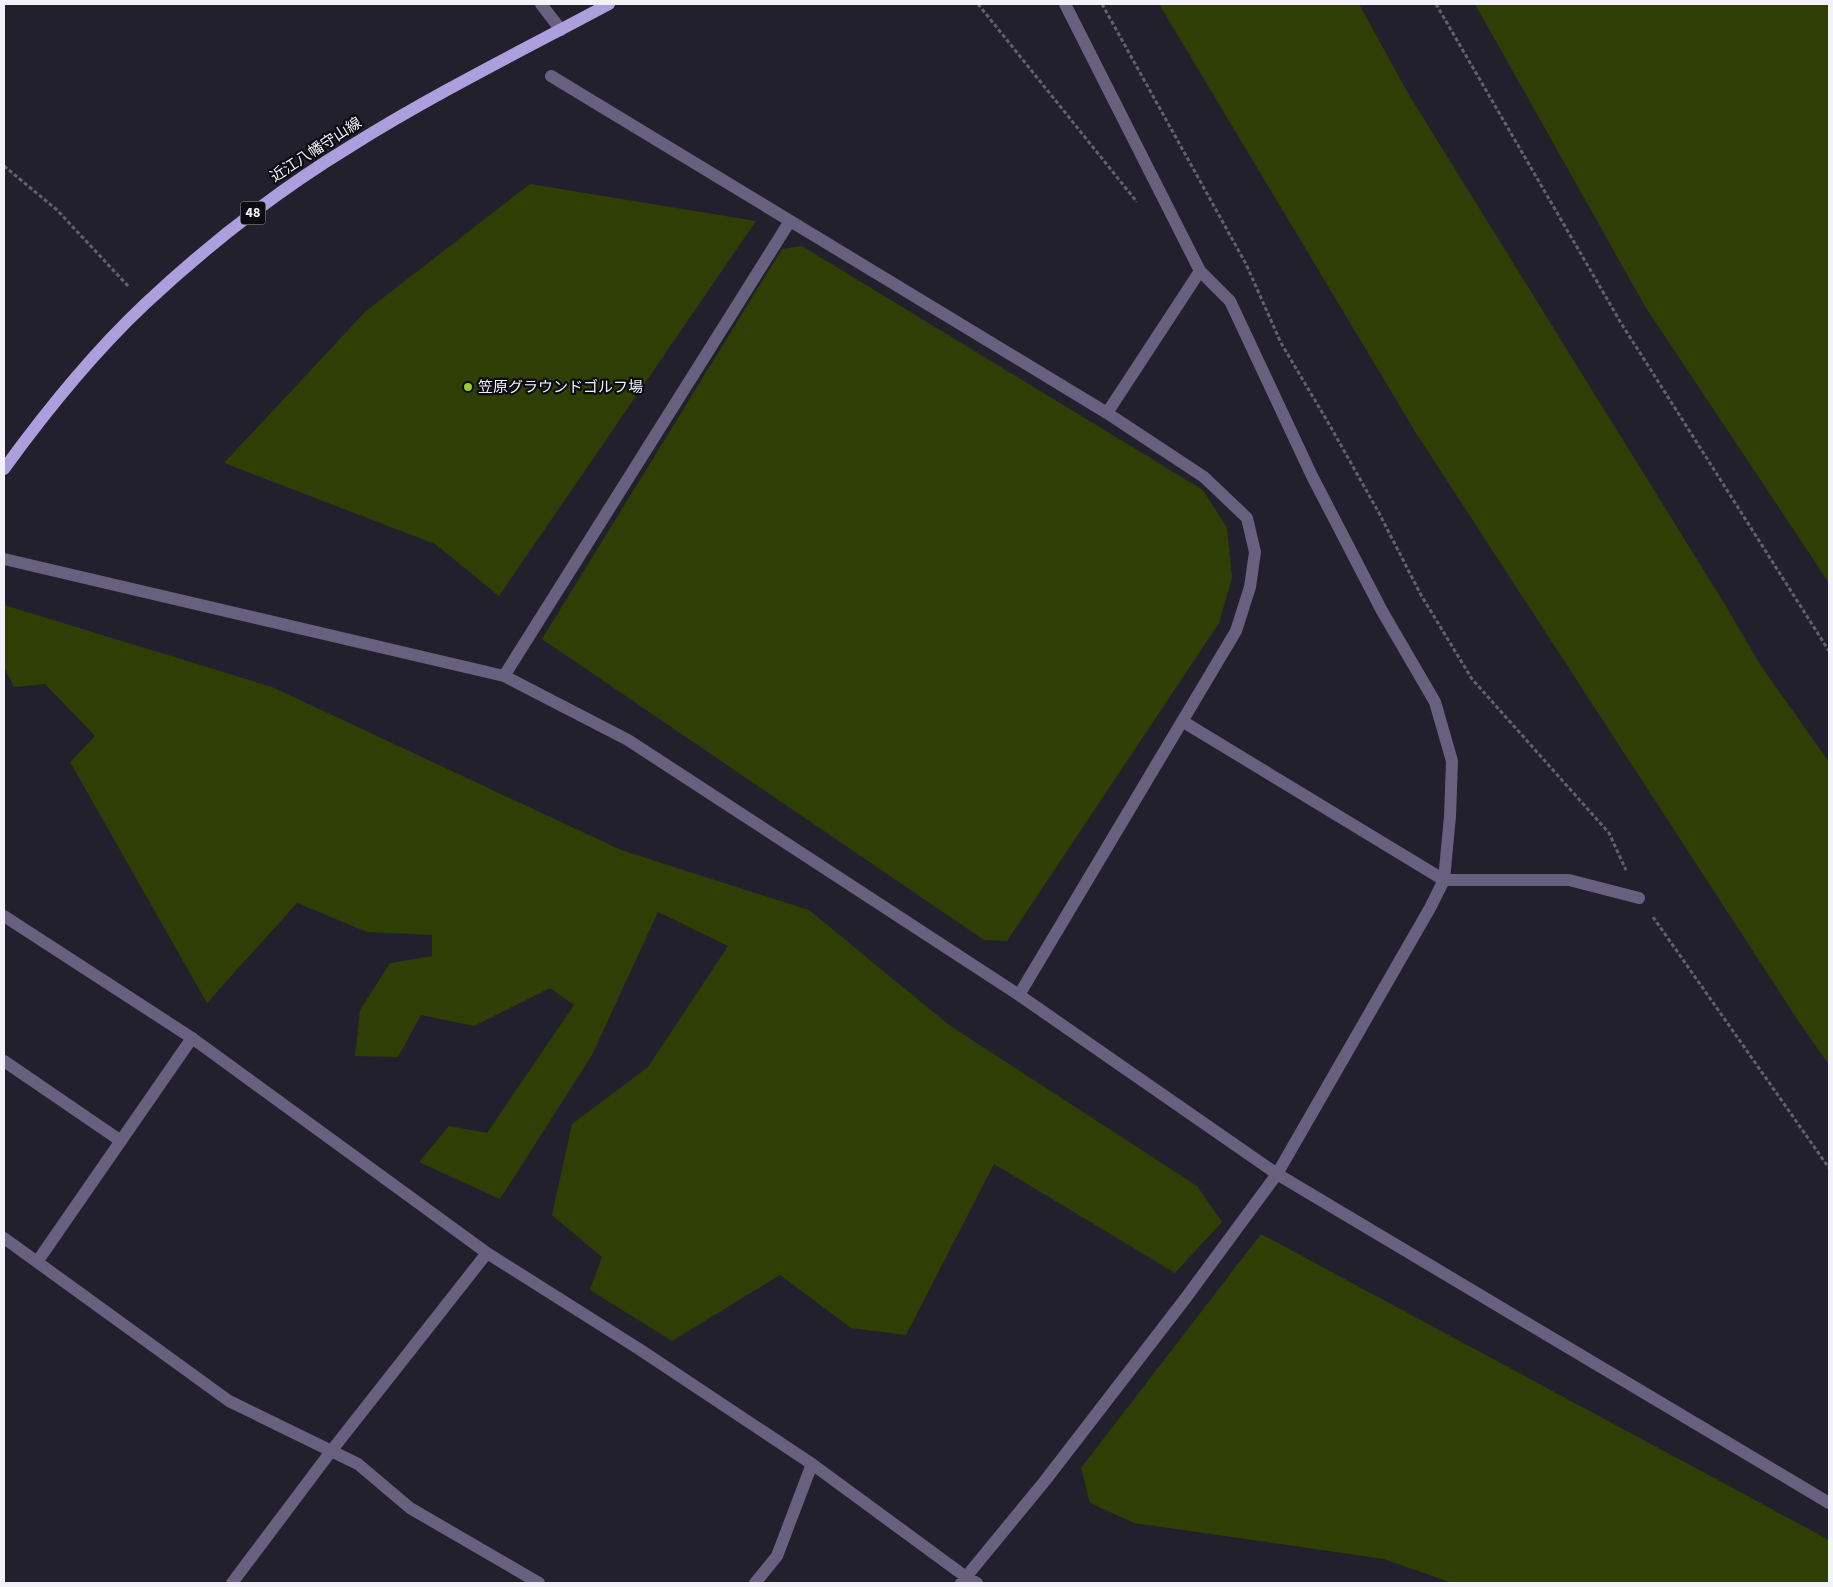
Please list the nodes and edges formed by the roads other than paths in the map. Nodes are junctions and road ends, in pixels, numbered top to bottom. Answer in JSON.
{"nodes":[{"id":1,"x":541,"y":4,"type":"edge"},
{"id":2,"x":609,"y":4,"type":"edge"},
{"id":3,"x":1065,"y":4,"type":"edge"},
{"id":4,"x":561,"y":30,"type":"junction"},
{"id":5,"x":551,"y":76,"type":"dead end"},
{"id":6,"x":790,"y":221,"type":"junction"},
{"id":7,"x":1200,"y":271,"type":"junction"},
{"id":8,"x":1107,"y":413,"type":"junction"},
{"id":9,"x":4,"y":470,"type":"edge"},
{"id":10,"x":4,"y":559,"type":"edge"},
{"id":11,"x":504,"y":676,"type":"junction"},
{"id":12,"x":1182,"y":721,"type":"junction"},
{"id":13,"x":1444,"y":880,"type":"junction"},
{"id":14,"x":1639,"y":898,"type":"road end"},
{"id":15,"x":4,"y":916,"type":"edge"},
{"id":16,"x":1020,"y":995,"type":"junction"},
{"id":17,"x":192,"y":1038,"type":"junction"},
{"id":18,"x":4,"y":1060,"type":"edge"},
{"id":19,"x":121,"y":1142,"type":"junction"},
{"id":20,"x":1277,"y":1174,"type":"junction"},
{"id":21,"x":4,"y":1238,"type":"edge"},
{"id":22,"x":487,"y":1253,"type":"junction"},
{"id":23,"x":37,"y":1262,"type":"junction"},
{"id":24,"x":332,"y":1450,"type":"junction"},
{"id":25,"x":812,"y":1464,"type":"junction"},
{"id":26,"x":1829,"y":1503,"type":"edge"},
{"id":27,"x":968,"y":1581,"type":"edge"},
{"id":28,"x":232,"y":1583,"type":"edge"},
{"id":29,"x":539,"y":1583,"type":"edge"},
{"id":30,"x":756,"y":1583,"type":"edge"}],
"edges":[{"from":1,"to":4,"type":"street"},
{"from":2,"to":4,"type":"main road","name":"近江八幡守山線","number":"48"},
{"from":3,"to":7,"type":"street"},
{"from":4,"to":9,"type":"main road","name":"近江八幡守山線","number":"48"},
{"from":5,"to":6,"type":"street"},
{"from":6,"to":8,"type":"street"},
{"from":6,"to":11,"type":"street"},
{"from":7,"to":8,"type":"street"},
{"from":7,"to":13,"type":"street"},
{"from":8,"to":12,"type":"street"},
{"from":10,"to":11,"type":"street"},
{"from":11,"to":16,"type":"street"},
{"from":12,"to":13,"type":"street"},
{"from":12,"to":16,"type":"street"},
{"from":13,"to":14,"type":"street"},
{"from":13,"to":20,"type":"street"},
{"from":15,"to":17,"type":"street"},
{"from":16,"to":20,"type":"street"},
{"from":17,"to":19,"type":"street"},
{"from":17,"to":22,"type":"street"},
{"from":18,"to":19,"type":"street"},
{"from":19,"to":23,"type":"street"},
{"from":20,"to":26,"type":"street"},
{"from":20,"to":27,"type":"street"},
{"from":21,"to":23,"type":"street"},
{"from":22,"to":24,"type":"street"},
{"from":22,"to":25,"type":"street"},
{"from":23,"to":24,"type":"street"},
{"from":24,"to":28,"type":"street"},
{"from":24,"to":29,"type":"street"},
{"from":25,"to":27,"type":"street"},
{"from":25,"to":30,"type":"street"}]}
